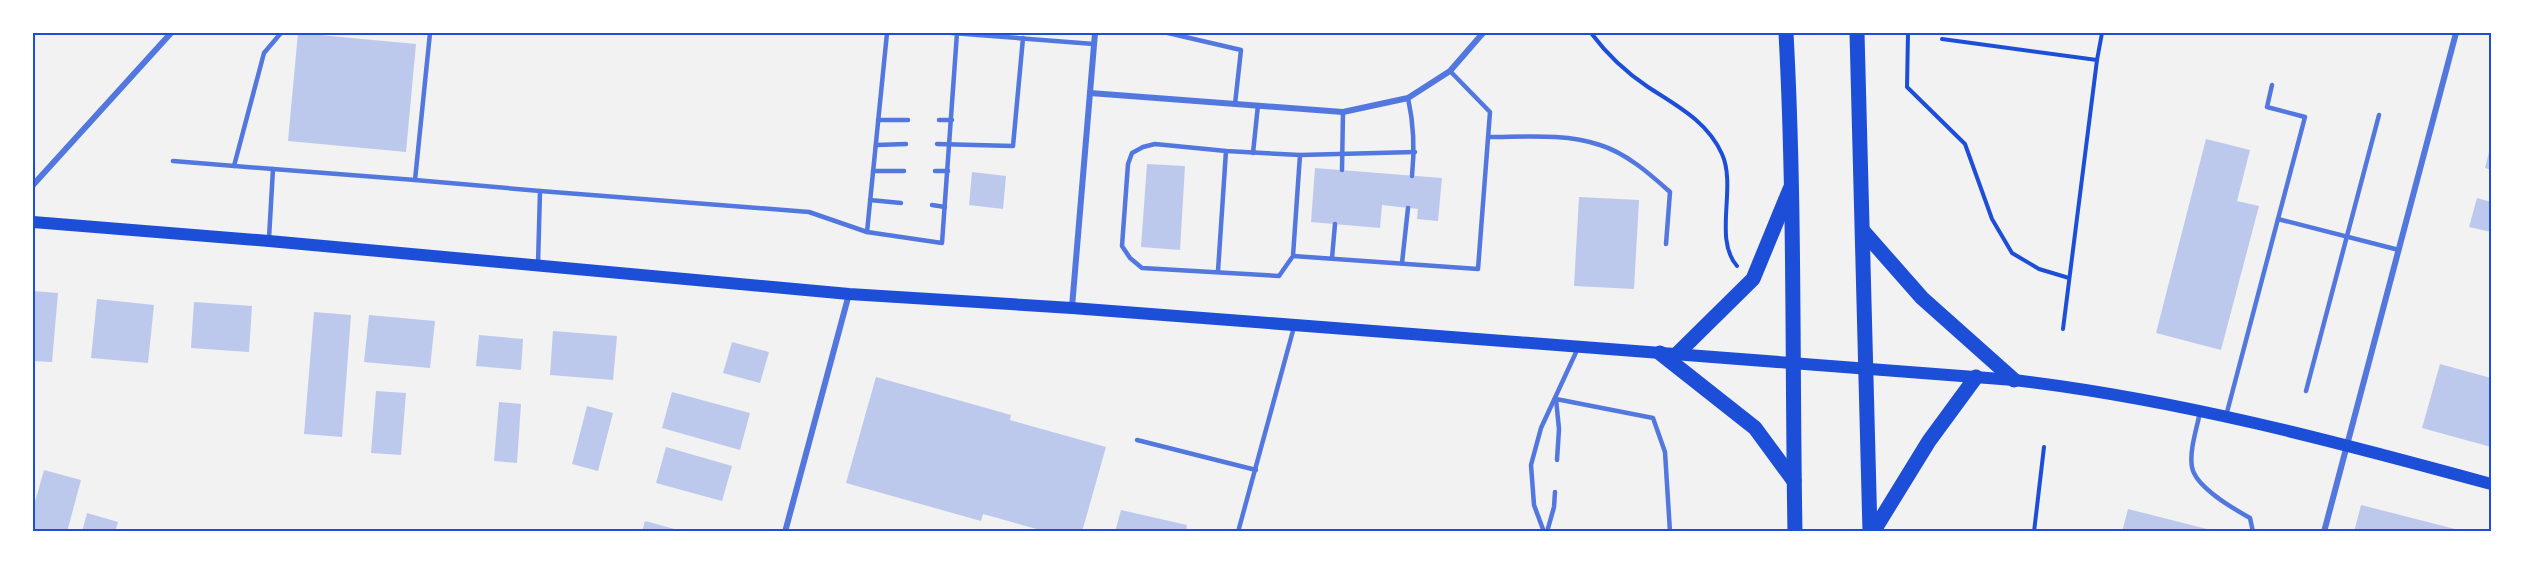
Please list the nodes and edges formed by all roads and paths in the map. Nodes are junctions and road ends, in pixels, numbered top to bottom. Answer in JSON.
{"nodes":[{"id":1,"x":171,"y":33,"type":"edge"},
{"id":2,"x":281,"y":33,"type":"edge"},
{"id":3,"x":430,"y":33,"type":"edge"},
{"id":4,"x":887,"y":33,"type":"edge"},
{"id":5,"x":952,"y":33,"type":"edge"},
{"id":6,"x":957,"y":33,"type":"edge"},
{"id":7,"x":1095,"y":33,"type":"edge"},
{"id":8,"x":1168,"y":33,"type":"edge"},
{"id":9,"x":1483,"y":33,"type":"edge"},
{"id":10,"x":1591,"y":33,"type":"edge"},
{"id":11,"x":1786,"y":33,"type":"edge"},
{"id":12,"x":1859,"y":33,"type":"edge"},
{"id":13,"x":1908,"y":33,"type":"edge"},
{"id":14,"x":2102,"y":33,"type":"edge"},
{"id":15,"x":2456,"y":33,"type":"edge"},
{"id":16,"x":1023,"y":38,"type":"junction"},
{"id":17,"x":1942,"y":39,"type":"dead end"},
{"id":18,"x":1094,"y":44,"type":"junction"},
{"id":19,"x":2097,"y":60,"type":"junction"},
{"id":20,"x":1450,"y":71,"type":"junction"},
{"id":21,"x":2272,"y":85,"type":"dead end"},
{"id":22,"x":1090,"y":93,"type":"junction"},
{"id":23,"x":1408,"y":98,"type":"junction"},
{"id":24,"x":1235,"y":104,"type":"junction"},
{"id":25,"x":1258,"y":105,"type":"junction"},
{"id":26,"x":1343,"y":112,"type":"junction"},
{"id":27,"x":2379,"y":115,"type":"dead end"},
{"id":28,"x":878,"y":120,"type":"junction"},
{"id":29,"x":908,"y":120,"type":"dead end"},
{"id":30,"x":939,"y":120,"type":"dead end"},
{"id":31,"x":952,"y":120,"type":"junction"},
{"id":32,"x":1488,"y":137,"type":"junction"},
{"id":33,"x":876,"y":144,"type":"junction"},
{"id":34,"x":906,"y":144,"type":"dead end"},
{"id":35,"x":937,"y":144,"type":"dead end"},
{"id":36,"x":950,"y":144,"type":"junction"},
{"id":37,"x":1227,"y":151,"type":"junction"},
{"id":38,"x":1415,"y":152,"type":"junction"},
{"id":39,"x":1253,"y":153,"type":"junction"},
{"id":40,"x":1342,"y":154,"type":"junction"},
{"id":41,"x":1300,"y":155,"type":"junction"},
{"id":42,"x":174,"y":160,"type":"dead end"},
{"id":43,"x":234,"y":166,"type":"junction"},
{"id":44,"x":273,"y":169,"type":"junction"},
{"id":45,"x":1342,"y":170,"type":"dead end"},
{"id":46,"x":873,"y":171,"type":"junction"},
{"id":47,"x":904,"y":171,"type":"dead end"},
{"id":48,"x":935,"y":171,"type":"dead end"},
{"id":49,"x":948,"y":171,"type":"junction"},
{"id":50,"x":1412,"y":176,"type":"dead end"},
{"id":51,"x":415,"y":180,"type":"junction"},
{"id":52,"x":1792,"y":183,"type":"junction"},
{"id":53,"x":33,"y":185,"type":"edge"},
{"id":54,"x":540,"y":191,"type":"junction"},
{"id":55,"x":870,"y":200,"type":"junction"},
{"id":56,"x":901,"y":203,"type":"dead end"},
{"id":57,"x":932,"y":205,"type":"dead end"},
{"id":58,"x":945,"y":207,"type":"junction"},
{"id":59,"x":1408,"y":208,"type":"dead end"},
{"id":60,"x":2278,"y":219,"type":"junction"},
{"id":61,"x":33,"y":222,"type":"edge"},
{"id":62,"x":1335,"y":224,"type":"dead end"},
{"id":63,"x":1863,"y":231,"type":"junction"},
{"id":64,"x":867,"y":232,"type":"junction"},
{"id":65,"x":2347,"y":237,"type":"junction"},
{"id":66,"x":269,"y":241,"type":"junction"},
{"id":67,"x":1666,"y":244,"type":"dead end"},
{"id":68,"x":2399,"y":250,"type":"junction"},
{"id":69,"x":1293,"y":256,"type":"junction"},
{"id":70,"x":1332,"y":258,"type":"junction"},
{"id":71,"x":1402,"y":263,"type":"junction"},
{"id":72,"x":538,"y":265,"type":"junction"},
{"id":73,"x":1739,"y":269,"type":"dead end"},
{"id":74,"x":1218,"y":271,"type":"junction"},
{"id":75,"x":2069,"y":278,"type":"junction"},
{"id":76,"x":849,"y":294,"type":"junction"},
{"id":77,"x":1072,"y":308,"type":"junction"},
{"id":78,"x":1295,"y":325,"type":"junction"},
{"id":79,"x":2063,"y":329,"type":"dead end"},
{"id":80,"x":1578,"y":346,"type":"junction"},
{"id":81,"x":1660,"y":353,"type":"junction"},
{"id":82,"x":1677,"y":354,"type":"junction"},
{"id":83,"x":1795,"y":363,"type":"junction"},
{"id":84,"x":1866,"y":369,"type":"junction"},
{"id":85,"x":1976,"y":378,"type":"junction"},
{"id":86,"x":2014,"y":380,"type":"junction"},
{"id":87,"x":2306,"y":391,"type":"dead end"},
{"id":88,"x":1556,"y":399,"type":"junction"},
{"id":89,"x":2200,"y":412,"type":"junction"},
{"id":90,"x":2226,"y":418,"type":"junction"},
{"id":91,"x":1137,"y":440,"type":"dead end"},
{"id":92,"x":2347,"y":445,"type":"junction"},
{"id":93,"x":2044,"y":447,"type":"dead end"},
{"id":94,"x":1557,"y":460,"type":"dead end"},
{"id":95,"x":1256,"y":470,"type":"junction"},
{"id":96,"x":1794,"y":481,"type":"junction"},
{"id":97,"x":2491,"y":484,"type":"edge"},
{"id":98,"x":1555,"y":492,"type":"dead end"},
{"id":99,"x":785,"y":532,"type":"edge"},
{"id":100,"x":1238,"y":532,"type":"edge"},
{"id":101,"x":1545,"y":532,"type":"edge"},
{"id":102,"x":1670,"y":532,"type":"edge"},
{"id":103,"x":1795,"y":532,"type":"edge"},
{"id":104,"x":1872,"y":532,"type":"edge"},
{"id":105,"x":2034,"y":532,"type":"edge"},
{"id":106,"x":2253,"y":532,"type":"edge"},
{"id":107,"x":2324,"y":532,"type":"edge"}],
"edges":[{"from":1,"to":53,"type":"street"},
{"from":2,"to":43,"type":"lane"},
{"from":3,"to":51,"type":"lane"},
{"from":4,"to":28,"type":"lane"},
{"from":5,"to":6,"type":"lane"},
{"from":6,"to":16,"type":"lane"},
{"from":6,"to":31,"type":"lane"},
{"from":7,"to":18,"type":"street"},
{"from":8,"to":24,"type":"lane"},
{"from":9,"to":20,"type":"street"},
{"from":10,"to":73,"type":"path"},
{"from":11,"to":52,"type":"main road"},
{"from":12,"to":63,"type":"main road"},
{"from":13,"to":75,"type":"path"},
{"from":14,"to":19,"type":"path"},
{"from":15,"to":68,"type":"street"},
{"from":16,"to":18,"type":"lane"},
{"from":16,"to":36,"type":"lane"},
{"from":17,"to":19,"type":"path"},
{"from":18,"to":22,"type":"street"},
{"from":19,"to":75,"type":"path"},
{"from":20,"to":23,"type":"street"},
{"from":20,"to":32,"type":"lane"},
{"from":21,"to":60,"type":"lane"},
{"from":22,"to":24,"type":"street"},
{"from":22,"to":77,"type":"street"},
{"from":23,"to":26,"type":"street"},
{"from":23,"to":38,"type":"lane"},
{"from":24,"to":25,"type":"street"},
{"from":25,"to":26,"type":"street"},
{"from":25,"to":39,"type":"lane"},
{"from":26,"to":40,"type":"lane"},
{"from":27,"to":65,"type":"lane"},
{"from":28,"to":29,"type":"lane"},
{"from":28,"to":33,"type":"lane"},
{"from":30,"to":31,"type":"lane"},
{"from":31,"to":36,"type":"lane"},
{"from":32,"to":67,"type":"lane"},
{"from":32,"to":71,"type":"lane"},
{"from":33,"to":34,"type":"lane"},
{"from":33,"to":46,"type":"lane"},
{"from":35,"to":36,"type":"lane"},
{"from":36,"to":49,"type":"lane"},
{"from":37,"to":39,"type":"lane"},
{"from":37,"to":74,"type":"lane"},
{"from":37,"to":74,"type":"lane"},
{"from":38,"to":40,"type":"lane"},
{"from":38,"to":50,"type":"lane"},
{"from":39,"to":41,"type":"lane"},
{"from":40,"to":41,"type":"lane"},
{"from":40,"to":45,"type":"lane"},
{"from":41,"to":69,"type":"lane"},
{"from":42,"to":43,"type":"lane"},
{"from":43,"to":44,"type":"lane"},
{"from":44,"to":51,"type":"lane"},
{"from":44,"to":66,"type":"lane"},
{"from":46,"to":47,"type":"lane"},
{"from":46,"to":55,"type":"lane"},
{"from":48,"to":49,"type":"lane"},
{"from":49,"to":58,"type":"lane"},
{"from":51,"to":54,"type":"lane"},
{"from":52,"to":82,"type":"main road"},
{"from":52,"to":83,"type":"main road"},
{"from":54,"to":64,"type":"lane"},
{"from":54,"to":72,"type":"lane"},
{"from":55,"to":56,"type":"lane"},
{"from":55,"to":64,"type":"lane"},
{"from":57,"to":58,"type":"lane"},
{"from":58,"to":64,"type":"lane"},
{"from":59,"to":71,"type":"lane"},
{"from":60,"to":65,"type":"lane"},
{"from":60,"to":90,"type":"lane"},
{"from":61,"to":66,"type":"main road"},
{"from":62,"to":70,"type":"lane"},
{"from":63,"to":84,"type":"main road"},
{"from":63,"to":86,"type":"main road"},
{"from":65,"to":68,"type":"lane"},
{"from":65,"to":87,"type":"lane"},
{"from":66,"to":72,"type":"main road"},
{"from":68,"to":92,"type":"street"},
{"from":69,"to":70,"type":"lane"},
{"from":69,"to":74,"type":"lane"},
{"from":70,"to":71,"type":"lane"},
{"from":72,"to":76,"type":"main road"},
{"from":75,"to":79,"type":"path"},
{"from":76,"to":77,"type":"main road"},
{"from":76,"to":99,"type":"street"},
{"from":77,"to":78,"type":"main road"},
{"from":78,"to":80,"type":"main road"},
{"from":78,"to":95,"type":"lane"},
{"from":80,"to":81,"type":"main road"},
{"from":80,"to":88,"type":"lane"},
{"from":81,"to":82,"type":"main road"},
{"from":81,"to":96,"type":"main road"},
{"from":82,"to":83,"type":"main road"},
{"from":83,"to":84,"type":"main road"},
{"from":83,"to":96,"type":"main road"},
{"from":84,"to":85,"type":"main road"},
{"from":84,"to":104,"type":"main road"},
{"from":85,"to":86,"type":"main road"},
{"from":85,"to":104,"type":"main road"},
{"from":86,"to":89,"type":"main road"},
{"from":88,"to":94,"type":"lane"},
{"from":88,"to":101,"type":"lane"},
{"from":88,"to":102,"type":"lane"},
{"from":89,"to":90,"type":"main road"},
{"from":89,"to":106,"type":"lane"},
{"from":90,"to":92,"type":"main road"},
{"from":91,"to":95,"type":"lane"},
{"from":92,"to":97,"type":"main road"},
{"from":92,"to":107,"type":"street"},
{"from":93,"to":105,"type":"path"},
{"from":95,"to":100,"type":"lane"},
{"from":96,"to":103,"type":"main road"},
{"from":98,"to":101,"type":"lane"}]}
